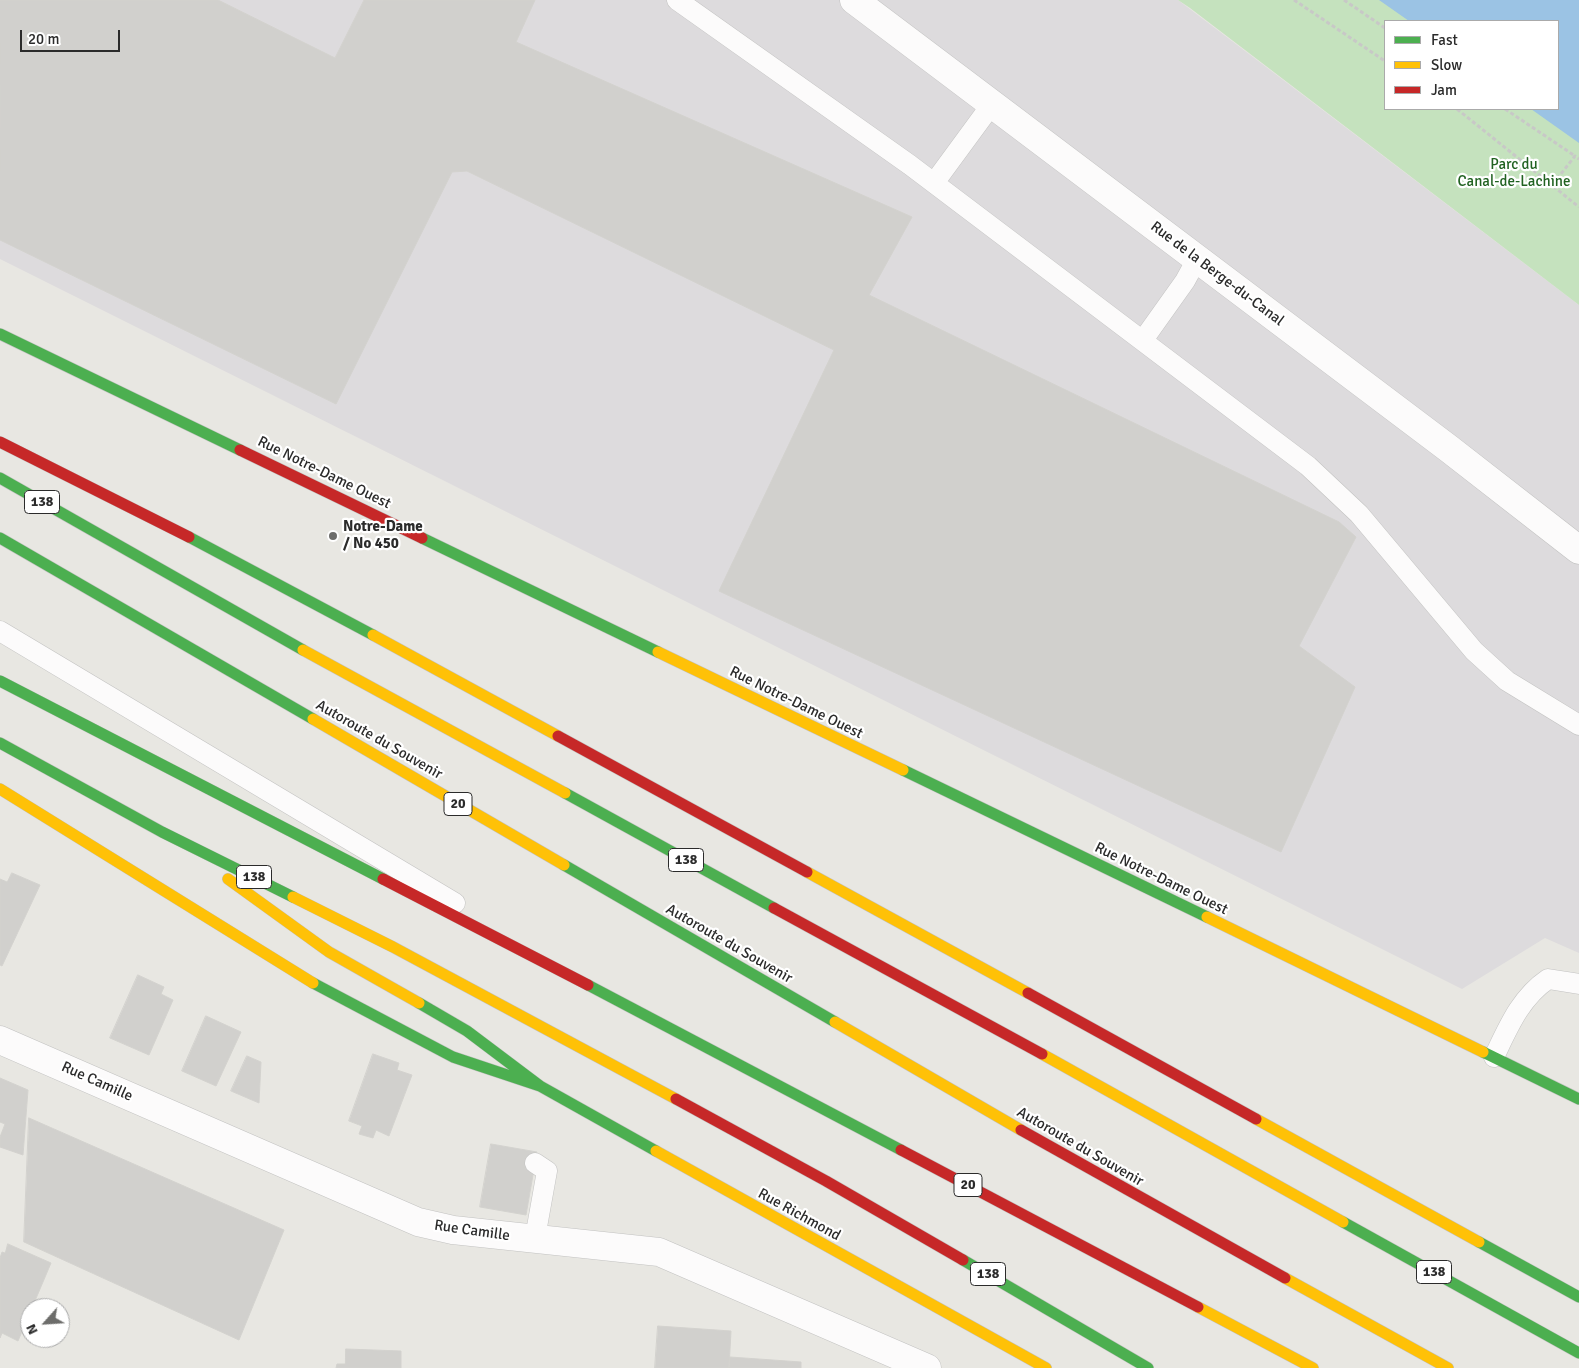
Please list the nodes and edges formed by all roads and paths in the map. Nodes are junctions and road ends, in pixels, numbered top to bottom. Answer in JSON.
{"nodes":[{"id":1,"x":677,"y":0,"type":"edge"},
{"id":2,"x":854,"y":0,"type":"edge"},
{"id":3,"x":1294,"y":0,"type":"edge"},
{"id":4,"x":1344,"y":0,"type":"edge"},
{"id":5,"x":1384,"y":27,"type":"edge"},
{"id":6,"x":1384,"y":60,"type":"edge"},
{"id":7,"x":992,"y":104,"type":"junction"},
{"id":8,"x":1458,"y":110,"type":"edge"},
{"id":9,"x":1506,"y":110,"type":"edge"},
{"id":10,"x":1575,"y":156,"type":"junction"},
{"id":11,"x":1579,"y":160,"type":"edge"},
{"id":12,"x":934,"y":183,"type":"junction"},
{"id":13,"x":1553,"y":184,"type":"junction"},
{"id":14,"x":1579,"y":207,"type":"edge"},
{"id":15,"x":1197,"y":259,"type":"junction"},
{"id":16,"x":0,"y":334,"type":"edge"},
{"id":17,"x":1143,"y":340,"type":"junction"},
{"id":18,"x":0,"y":442,"type":"edge"},
{"id":19,"x":0,"y":478,"type":"edge"},
{"id":20,"x":2,"y":540,"type":"edge"},
{"id":21,"x":1579,"y":550,"type":"edge"},
{"id":22,"x":0,"y":631,"type":"edge"},
{"id":23,"x":0,"y":681,"type":"edge"},
{"id":24,"x":1579,"y":725,"type":"edge"},
{"id":25,"x":0,"y":743,"type":"edge"},
{"id":26,"x":0,"y":789,"type":"edge"},
{"id":27,"x":162,"y":832,"type":"junction"},
{"id":28,"x":1579,"y":984,"type":"edge"},
{"id":29,"x":623,"y":1003,"type":"junction"},
{"id":30,"x":0,"y":1040,"type":"edge"},
{"id":31,"x":1494,"y":1057,"type":"junction"},
{"id":32,"x":540,"y":1086,"type":"junction"},
{"id":33,"x":1579,"y":1100,"type":"edge"},
{"id":34,"x":535,"y":1164,"type":"dead end"},
{"id":35,"x":535,"y":1238,"type":"junction"},
{"id":36,"x":1579,"y":1296,"type":"edge"},
{"id":37,"x":1579,"y":1353,"type":"edge"},
{"id":38,"x":887,"y":1360,"type":"edge"},
{"id":39,"x":926,"y":1368,"type":"edge"},
{"id":40,"x":1046,"y":1368,"type":"edge"},
{"id":41,"x":1148,"y":1368,"type":"edge"},
{"id":42,"x":1313,"y":1368,"type":"edge"},
{"id":43,"x":1448,"y":1368,"type":"edge"}],
"edges":[{"from":1,"to":12,"type":"lane"},
{"from":2,"to":7,"type":"street","name":"Rue de la Berge-du-Canal"},
{"from":3,"to":6,"type":"path"},
{"from":4,"to":5,"type":"path"},
{"from":7,"to":12,"type":"lane"},
{"from":7,"to":15,"type":"street","name":"Rue de la Berge-du-Canal"},
{"from":8,"to":13,"type":"path"},
{"from":9,"to":10,"type":"path"},
{"from":10,"to":11,"type":"path"},
{"from":10,"to":13,"type":"path"},
{"from":12,"to":17,"type":"lane"},
{"from":13,"to":14,"type":"path"},
{"from":15,"to":17,"type":"lane"},
{"from":15,"to":21,"type":"street","name":"Rue de la Berge-du-Canal"},
{"from":16,"to":31,"type":"main road","name":"Rue Notre-Dame Ouest"},
{"from":17,"to":24,"type":"lane"},
{"from":18,"to":36,"type":"main road"},
{"from":19,"to":37,"type":"main road","number":"138"},
{"from":20,"to":43,"type":"main road","name":"Autoroute du Souvenir","number":"20"},
{"from":22,"to":29,"type":"lane"},
{"from":23,"to":29,"type":"main road","number":"20"},
{"from":25,"to":27,"type":"main road","number":"138"},
{"from":26,"to":32,"type":"main road"},
{"from":27,"to":32,"type":"main road"},
{"from":27,"to":41,"type":"main road","number":"138"},
{"from":28,"to":31,"type":"lane"},
{"from":29,"to":42,"type":"main road","number":"20"},
{"from":30,"to":35,"type":"street","name":"Rue Camille"},
{"from":31,"to":33,"type":"main road","name":"Rue Notre-Dame Ouest"},
{"from":32,"to":40,"type":"main road","name":"Rue Richmond"},
{"from":34,"to":35,"type":"lane"},
{"from":35,"to":38,"type":"street","name":"Rue Camille"},
{"from":38,"to":39,"type":"street","name":"Rue Camille"}]}
